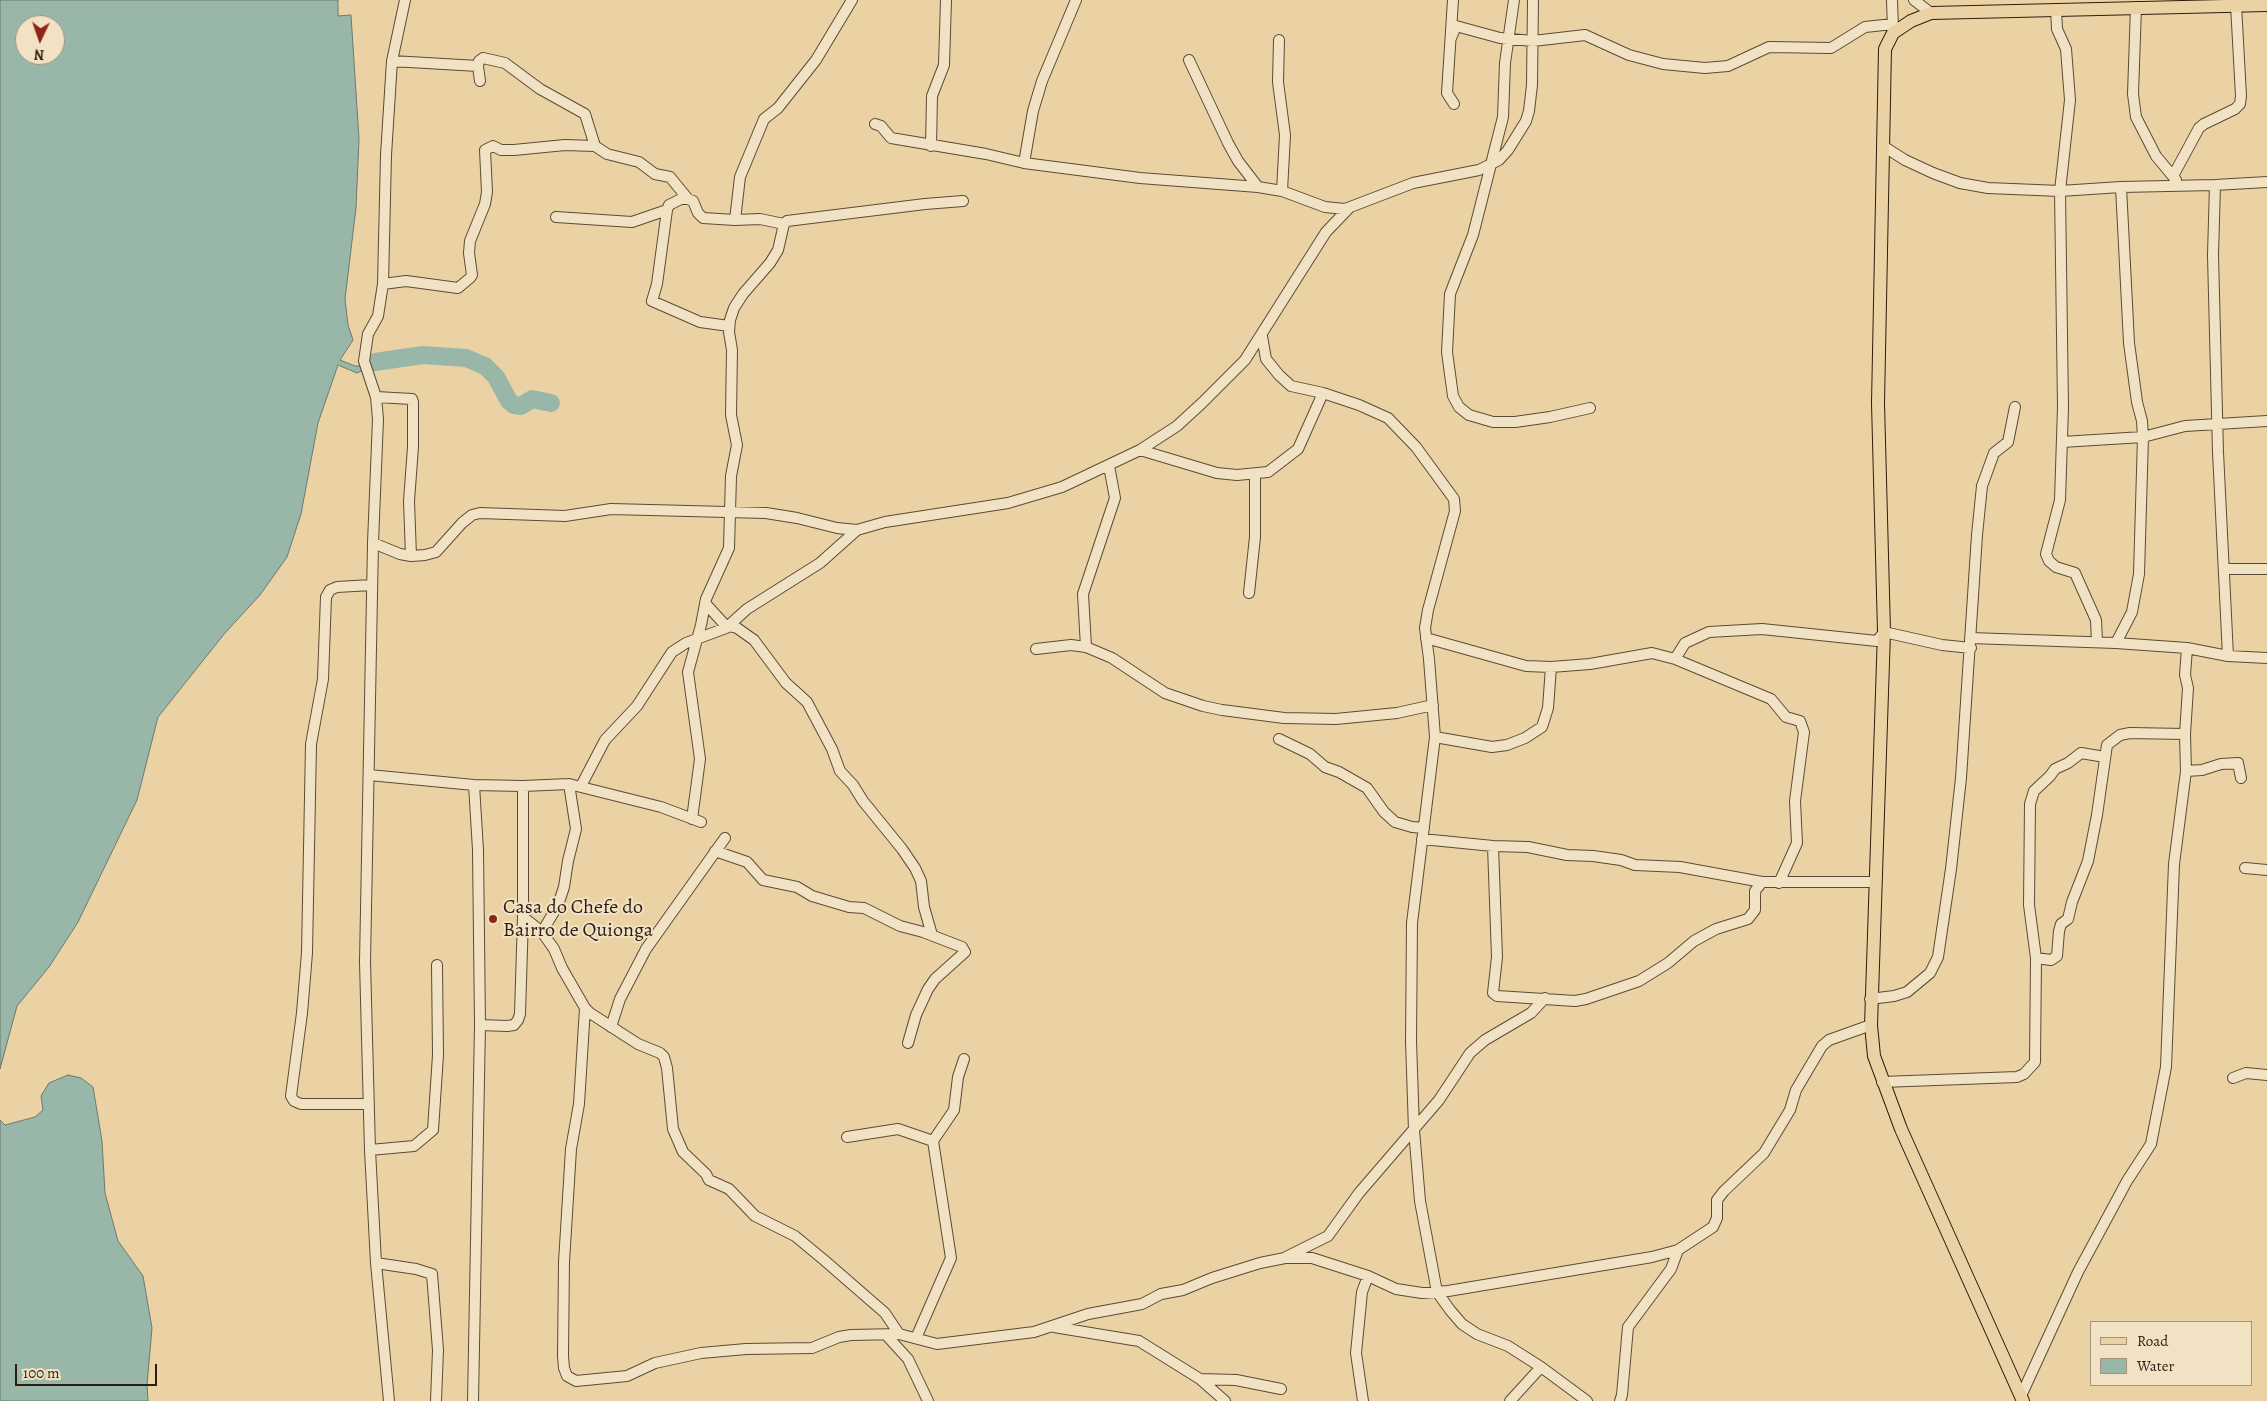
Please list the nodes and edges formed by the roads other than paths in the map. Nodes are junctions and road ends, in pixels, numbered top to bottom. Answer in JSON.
{"nodes":[{"id":1,"x":405,"y":0,"type":"edge"},
{"id":2,"x":852,"y":0,"type":"edge"},
{"id":3,"x":946,"y":0,"type":"edge"},
{"id":4,"x":1076,"y":0,"type":"edge"},
{"id":5,"x":1453,"y":0,"type":"edge"},
{"id":6,"x":1514,"y":0,"type":"edge"},
{"id":7,"x":1533,"y":0,"type":"edge"},
{"id":8,"x":1892,"y":0,"type":"edge"},
{"id":9,"x":1914,"y":0,"type":"edge"},
{"id":10,"x":2028,"y":5,"type":"edge"},
{"id":11,"x":2236,"y":5,"type":"junction"},
{"id":12,"x":2267,"y":5,"type":"edge"},
{"id":13,"x":2136,"y":7,"type":"junction"},
{"id":14,"x":2056,"y":9,"type":"junction"},
{"id":15,"x":1931,"y":13,"type":"junction"},
{"id":16,"x":1893,"y":28,"type":"junction"},
{"id":17,"x":1451,"y":38,"type":"junction"},
{"id":18,"x":1508,"y":39,"type":"junction"},
{"id":19,"x":1279,"y":40,"type":"dead end"},
{"id":20,"x":1533,"y":41,"type":"junction"},
{"id":21,"x":1190,"y":60,"type":"dead end"},
{"id":22,"x":392,"y":61,"type":"junction"},
{"id":23,"x":478,"y":66,"type":"junction"},
{"id":24,"x":480,"y":81,"type":"dead end"},
{"id":25,"x":1454,"y":104,"type":"dead end"},
{"id":26,"x":876,"y":124,"type":"dead end"},
{"id":27,"x":595,"y":146,"type":"junction"},
{"id":28,"x":932,"y":146,"type":"junction"},
{"id":29,"x":1883,"y":146,"type":"junction"},
{"id":30,"x":1024,"y":163,"type":"junction"},
{"id":31,"x":1490,"y":165,"type":"junction"},
{"id":32,"x":2173,"y":176,"type":"junction"},
{"id":33,"x":2267,"y":182,"type":"edge"},
{"id":34,"x":2215,"y":186,"type":"junction"},
{"id":35,"x":1258,"y":187,"type":"junction"},
{"id":36,"x":2121,"y":187,"type":"junction"},
{"id":37,"x":2182,"y":187,"type":"junction"},
{"id":38,"x":1282,"y":191,"type":"junction"},
{"id":39,"x":2060,"y":191,"type":"junction"},
{"id":40,"x":688,"y":199,"type":"junction"},
{"id":41,"x":963,"y":202,"type":"dead end"},
{"id":42,"x":1350,"y":207,"type":"junction"},
{"id":43,"x":667,"y":210,"type":"junction"},
{"id":44,"x":556,"y":217,"type":"dead end"},
{"id":45,"x":735,"y":220,"type":"junction"},
{"id":46,"x":784,"y":224,"type":"junction"},
{"id":47,"x":382,"y":284,"type":"junction"},
{"id":48,"x":729,"y":326,"type":"junction"},
{"id":49,"x":1262,"y":336,"type":"junction"},
{"id":50,"x":1323,"y":393,"type":"junction"},
{"id":51,"x":376,"y":397,"type":"junction"},
{"id":52,"x":1590,"y":408,"type":"dead end"},
{"id":53,"x":2016,"y":408,"type":"dead end"},
{"id":54,"x":2267,"y":421,"type":"edge"},
{"id":55,"x":2218,"y":424,"type":"junction"},
{"id":56,"x":2143,"y":437,"type":"junction"},
{"id":57,"x":2062,"y":442,"type":"junction"},
{"id":58,"x":1140,"y":450,"type":"junction"},
{"id":59,"x":1109,"y":466,"type":"junction"},
{"id":60,"x":1255,"y":474,"type":"junction"},
{"id":61,"x":732,"y":513,"type":"junction"},
{"id":62,"x":857,"y":530,"type":"junction"},
{"id":63,"x":373,"y":544,"type":"junction"},
{"id":64,"x":411,"y":556,"type":"junction"},
{"id":65,"x":2225,"y":569,"type":"junction"},
{"id":66,"x":2267,"y":569,"type":"edge"},
{"id":67,"x":372,"y":585,"type":"junction"},
{"id":68,"x":1249,"y":593,"type":"dead end"},
{"id":69,"x":705,"y":603,"type":"junction"},
{"id":70,"x":728,"y":626,"type":"junction"},
{"id":71,"x":1884,"y":632,"type":"junction"},
{"id":72,"x":1426,"y":638,"type":"junction"},
{"id":73,"x":696,"y":639,"type":"junction"},
{"id":74,"x":2097,"y":642,"type":"junction"},
{"id":75,"x":1971,"y":643,"type":"junction"},
{"id":76,"x":2116,"y":643,"type":"junction"},
{"id":77,"x":1086,"y":647,"type":"junction"},
{"id":78,"x":2187,"y":648,"type":"junction"},
{"id":79,"x":1036,"y":649,"type":"dead end"},
{"id":80,"x":2228,"y":656,"type":"junction"},
{"id":81,"x":2267,"y":658,"type":"edge"},
{"id":82,"x":1675,"y":659,"type":"junction"},
{"id":83,"x":1551,"y":667,"type":"junction"},
{"id":84,"x":1434,"y":705,"type":"junction"},
{"id":85,"x":2185,"y":734,"type":"junction"},
{"id":86,"x":1435,"y":737,"type":"junction"},
{"id":87,"x":1279,"y":740,"type":"dead end"},
{"id":88,"x":2105,"y":757,"type":"junction"},
{"id":89,"x":2186,"y":770,"type":"junction"},
{"id":90,"x":368,"y":775,"type":"junction"},
{"id":91,"x":2241,"y":778,"type":"dead end"},
{"id":92,"x":569,"y":784,"type":"junction"},
{"id":93,"x":474,"y":785,"type":"junction"},
{"id":94,"x":523,"y":786,"type":"junction"},
{"id":95,"x":581,"y":786,"type":"junction"},
{"id":96,"x":1423,"y":834,"type":"junction"},
{"id":97,"x":725,"y":838,"type":"dead end"},
{"id":98,"x":1493,"y":846,"type":"junction"},
{"id":99,"x":716,"y":851,"type":"junction"},
{"id":100,"x":2245,"y":868,"type":"dead end"},
{"id":101,"x":2267,"y":870,"type":"edge"},
{"id":102,"x":1762,"y":882,"type":"junction"},
{"id":103,"x":1876,"y":882,"type":"junction"},
{"id":104,"x":1779,"y":883,"type":"junction"},
{"id":105,"x":523,"y":917,"type":"junction"},
{"id":106,"x":542,"y":932,"type":"junction"},
{"id":107,"x":932,"y":935,"type":"junction"},
{"id":108,"x":2036,"y":958,"type":"junction"},
{"id":109,"x":437,"y":965,"type":"dead end"},
{"id":110,"x":1545,"y":998,"type":"junction"},
{"id":111,"x":1870,"y":998,"type":"junction"},
{"id":112,"x":585,"y":1008,"type":"junction"},
{"id":113,"x":480,"y":1025,"type":"junction"},
{"id":114,"x":1871,"y":1025,"type":"junction"},
{"id":115,"x":611,"y":1027,"type":"junction"},
{"id":116,"x":908,"y":1043,"type":"dead end"},
{"id":117,"x":964,"y":1059,"type":"dead end"},
{"id":118,"x":2267,"y":1075,"type":"edge"},
{"id":119,"x":2233,"y":1078,"type":"dead end"},
{"id":120,"x":1882,"y":1082,"type":"junction"},
{"id":121,"x":369,"y":1104,"type":"junction"},
{"id":122,"x":1414,"y":1130,"type":"junction"},
{"id":123,"x":847,"y":1137,"type":"dead end"},
{"id":124,"x":933,"y":1141,"type":"junction"},
{"id":125,"x":370,"y":1150,"type":"junction"},
{"id":126,"x":1678,"y":1250,"type":"junction"},
{"id":127,"x":1285,"y":1258,"type":"junction"},
{"id":128,"x":376,"y":1263,"type":"junction"},
{"id":129,"x":1368,"y":1276,"type":"junction"},
{"id":130,"x":1437,"y":1292,"type":"junction"},
{"id":131,"x":1053,"y":1327,"type":"junction"},
{"id":132,"x":899,"y":1334,"type":"junction"},
{"id":133,"x":887,"y":1336,"type":"junction"},
{"id":134,"x":916,"y":1338,"type":"junction"},
{"id":135,"x":1541,"y":1367,"type":"junction"},
{"id":136,"x":1200,"y":1379,"type":"junction"},
{"id":137,"x":1281,"y":1389,"type":"dead end"},
{"id":138,"x":2022,"y":1398,"type":"edge"},
{"id":139,"x":389,"y":1401,"type":"edge"},
{"id":140,"x":436,"y":1401,"type":"edge"},
{"id":141,"x":473,"y":1401,"type":"edge"},
{"id":142,"x":928,"y":1401,"type":"edge"},
{"id":143,"x":1225,"y":1401,"type":"edge"},
{"id":144,"x":1363,"y":1401,"type":"edge"},
{"id":145,"x":1510,"y":1401,"type":"edge"},
{"id":146,"x":1587,"y":1401,"type":"edge"},
{"id":147,"x":1620,"y":1401,"type":"edge"}],
"edges":[{"from":1,"to":22,"type":"street"},
{"from":2,"to":45,"type":"street"},
{"from":3,"to":28,"type":"street"},
{"from":4,"to":30,"type":"street"},
{"from":5,"to":17,"type":"street"},
{"from":6,"to":18,"type":"street"},
{"from":7,"to":20,"type":"street"},
{"from":8,"to":16,"type":"street"},
{"from":9,"to":15,"type":"street"},
{"from":10,"to":14,"type":"main road"},
{"from":10,"to":15,"type":"main road"},
{"from":11,"to":12,"type":"main road"},
{"from":11,"to":13,"type":"main road"},
{"from":11,"to":32,"type":"street"},
{"from":13,"to":14,"type":"main road"},
{"from":13,"to":32,"type":"street"},
{"from":14,"to":39,"type":"street"},
{"from":15,"to":16,"type":"main road"},
{"from":16,"to":20,"type":"street"},
{"from":16,"to":29,"type":"main road"},
{"from":17,"to":18,"type":"street"},
{"from":17,"to":25,"type":"street"},
{"from":18,"to":20,"type":"street"},
{"from":18,"to":31,"type":"street"},
{"from":19,"to":38,"type":"street"},
{"from":20,"to":31,"type":"street"},
{"from":21,"to":35,"type":"street"},
{"from":22,"to":23,"type":"street"},
{"from":22,"to":47,"type":"street"},
{"from":23,"to":24,"type":"street"},
{"from":23,"to":27,"type":"street"},
{"from":26,"to":28,"type":"street"},
{"from":27,"to":40,"type":"street"},
{"from":27,"to":47,"type":"street"},
{"from":28,"to":30,"type":"street"},
{"from":29,"to":39,"type":"street"},
{"from":29,"to":71,"type":"main road"},
{"from":30,"to":35,"type":"street"},
{"from":31,"to":42,"type":"street"},
{"from":31,"to":52,"type":"street"},
{"from":32,"to":37,"type":"street"},
{"from":33,"to":34,"type":"street"},
{"from":34,"to":37,"type":"street"},
{"from":34,"to":55,"type":"street"},
{"from":35,"to":38,"type":"street"},
{"from":36,"to":37,"type":"street"},
{"from":36,"to":39,"type":"street"},
{"from":36,"to":56,"type":"street"},
{"from":38,"to":42,"type":"street"},
{"from":39,"to":57,"type":"street"},
{"from":40,"to":43,"type":"street"},
{"from":40,"to":45,"type":"street"},
{"from":41,"to":46,"type":"street"},
{"from":42,"to":49,"type":"street"},
{"from":43,"to":44,"type":"street"},
{"from":43,"to":48,"type":"street"},
{"from":45,"to":46,"type":"street"},
{"from":46,"to":48,"type":"street"},
{"from":47,"to":51,"type":"street"},
{"from":48,"to":61,"type":"street"},
{"from":49,"to":50,"type":"street"},
{"from":49,"to":58,"type":"street"},
{"from":50,"to":60,"type":"street"},
{"from":50,"to":72,"type":"street"},
{"from":51,"to":63,"type":"street"},
{"from":51,"to":64,"type":"street"},
{"from":53,"to":75,"type":"street"},
{"from":54,"to":55,"type":"street"},
{"from":55,"to":56,"type":"street"},
{"from":55,"to":65,"type":"street"},
{"from":56,"to":57,"type":"street"},
{"from":56,"to":76,"type":"street"},
{"from":57,"to":74,"type":"street"},
{"from":58,"to":59,"type":"street"},
{"from":58,"to":60,"type":"street"},
{"from":59,"to":62,"type":"street"},
{"from":59,"to":77,"type":"street"},
{"from":60,"to":68,"type":"street"},
{"from":61,"to":62,"type":"street"},
{"from":61,"to":64,"type":"street"},
{"from":61,"to":69,"type":"street"},
{"from":62,"to":70,"type":"street"},
{"from":63,"to":64,"type":"street"},
{"from":63,"to":67,"type":"street"},
{"from":65,"to":66,"type":"street"},
{"from":65,"to":80,"type":"street"},
{"from":67,"to":90,"type":"street"},
{"from":67,"to":121,"type":"street"},
{"from":69,"to":70,"type":"street"},
{"from":69,"to":73,"type":"street"},
{"from":70,"to":73,"type":"street"},
{"from":70,"to":107,"type":"street"},
{"from":71,"to":75,"type":"street"},
{"from":71,"to":82,"type":"street"},
{"from":71,"to":103,"type":"main road"},
{"from":72,"to":83,"type":"street"},
{"from":72,"to":84,"type":"street"},
{"from":73,"to":95,"type":"street"},
{"from":73,"to":95,"type":"street"},
{"from":74,"to":75,"type":"street"},
{"from":74,"to":76,"type":"street"},
{"from":75,"to":111,"type":"street"},
{"from":76,"to":78,"type":"street"},
{"from":77,"to":79,"type":"street"},
{"from":77,"to":84,"type":"street"},
{"from":78,"to":80,"type":"street"},
{"from":78,"to":85,"type":"street"},
{"from":80,"to":81,"type":"street"},
{"from":82,"to":83,"type":"street"},
{"from":82,"to":104,"type":"street"},
{"from":83,"to":86,"type":"street"},
{"from":84,"to":86,"type":"street"},
{"from":85,"to":88,"type":"street"},
{"from":85,"to":89,"type":"street"},
{"from":86,"to":96,"type":"street"},
{"from":87,"to":96,"type":"street"},
{"from":88,"to":108,"type":"street"},
{"from":88,"to":108,"type":"street"},
{"from":89,"to":91,"type":"street"},
{"from":89,"to":138,"type":"street"},
{"from":90,"to":93,"type":"street"},
{"from":90,"to":121,"type":"street"},
{"from":92,"to":94,"type":"street"},
{"from":92,"to":95,"type":"street"},
{"from":92,"to":106,"type":"street"},
{"from":93,"to":94,"type":"street"},
{"from":93,"to":113,"type":"street"},
{"from":94,"to":105,"type":"street"},
{"from":96,"to":98,"type":"street"},
{"from":96,"to":122,"type":"street"},
{"from":97,"to":99,"type":"street"},
{"from":98,"to":102,"type":"street"},
{"from":98,"to":110,"type":"street"},
{"from":99,"to":107,"type":"street"},
{"from":99,"to":115,"type":"street"},
{"from":100,"to":101,"type":"street"},
{"from":102,"to":104,"type":"street"},
{"from":102,"to":110,"type":"street"},
{"from":103,"to":104,"type":"street"},
{"from":103,"to":111,"type":"main road"},
{"from":105,"to":106,"type":"street"},
{"from":105,"to":113,"type":"street"},
{"from":106,"to":112,"type":"street"},
{"from":107,"to":116,"type":"street"},
{"from":108,"to":120,"type":"street"},
{"from":109,"to":125,"type":"street"},
{"from":110,"to":122,"type":"street"},
{"from":111,"to":114,"type":"main road"},
{"from":112,"to":115,"type":"street"},
{"from":112,"to":133,"type":"street"},
{"from":113,"to":141,"type":"street"},
{"from":114,"to":120,"type":"main road"},
{"from":114,"to":126,"type":"street"},
{"from":115,"to":132,"type":"street"},
{"from":117,"to":124,"type":"street"},
{"from":118,"to":119,"type":"street"},
{"from":120,"to":138,"type":"main road"},
{"from":121,"to":125,"type":"street"},
{"from":122,"to":127,"type":"street"},
{"from":122,"to":130,"type":"street"},
{"from":123,"to":124,"type":"street"},
{"from":124,"to":134,"type":"street"},
{"from":125,"to":128,"type":"street"},
{"from":126,"to":130,"type":"street"},
{"from":126,"to":147,"type":"street"},
{"from":127,"to":129,"type":"street"},
{"from":127,"to":131,"type":"street"},
{"from":128,"to":139,"type":"street"},
{"from":128,"to":140,"type":"street"},
{"from":129,"to":130,"type":"street"},
{"from":129,"to":144,"type":"street"},
{"from":130,"to":135,"type":"street"},
{"from":131,"to":134,"type":"street"},
{"from":131,"to":136,"type":"street"},
{"from":132,"to":133,"type":"street"},
{"from":132,"to":134,"type":"street"},
{"from":133,"to":142,"type":"street"},
{"from":135,"to":145,"type":"street"},
{"from":135,"to":146,"type":"street"},
{"from":136,"to":137,"type":"street"},
{"from":136,"to":143,"type":"street"}]}
